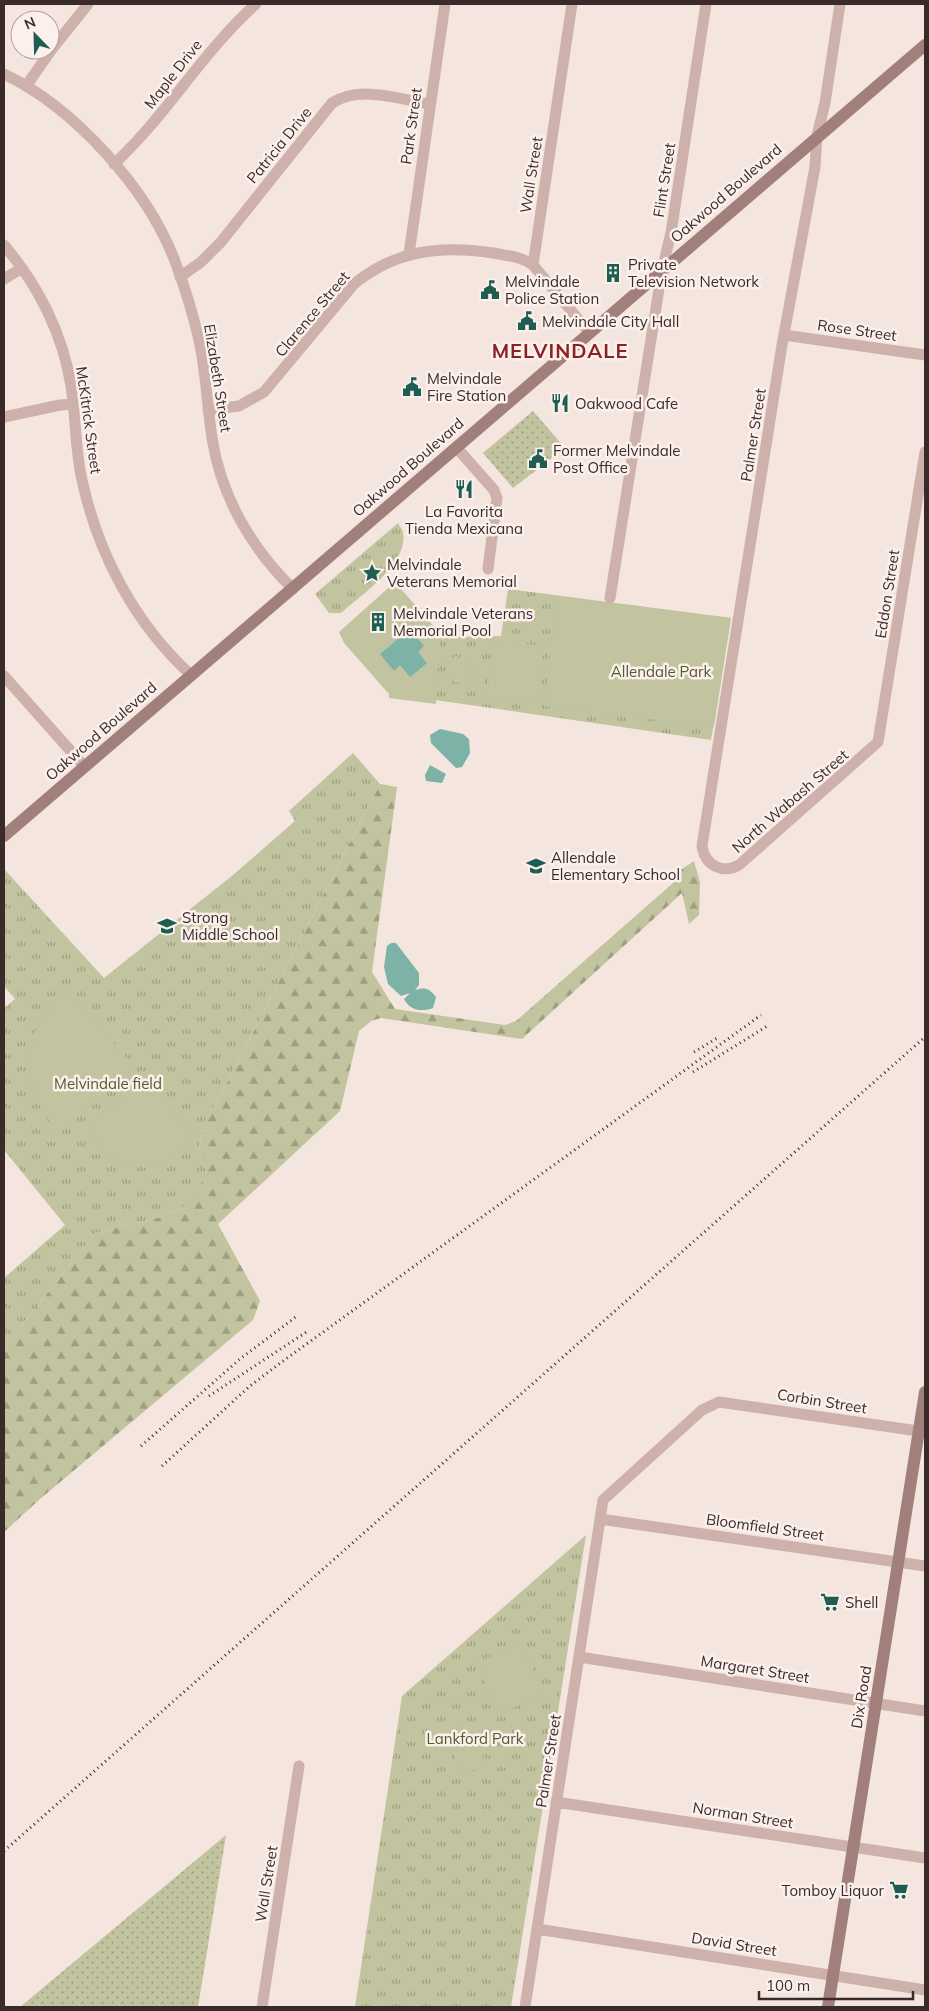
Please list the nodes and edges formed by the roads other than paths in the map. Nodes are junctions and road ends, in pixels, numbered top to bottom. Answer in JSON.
{"nodes":[{"id":1,"x":88,"y":4,"type":"edge"},
{"id":2,"x":256,"y":4,"type":"edge"},
{"id":3,"x":445,"y":4,"type":"edge"},
{"id":4,"x":572,"y":4,"type":"edge"},
{"id":5,"x":706,"y":4,"type":"edge"},
{"id":6,"x":840,"y":4,"type":"edge"},
{"id":7,"x":925,"y":45,"type":"edge"},
{"id":8,"x":4,"y":74,"type":"edge"},
{"id":9,"x":26,"y":86,"type":"junction"},
{"id":10,"x":430,"y":104,"type":"junction"},
{"id":11,"x":817,"y":136,"type":"junction"},
{"id":12,"x":114,"y":164,"type":"junction"},
{"id":13,"x":4,"y":245,"type":"edge"},
{"id":14,"x":409,"y":254,"type":"junction"},
{"id":15,"x":533,"y":265,"type":"junction"},
{"id":16,"x":22,"y":268,"type":"junction"},
{"id":17,"x":662,"y":270,"type":"junction"},
{"id":18,"x":180,"y":277,"type":"junction"},
{"id":19,"x":4,"y":279,"type":"edge"},
{"id":20,"x":588,"y":332,"type":"junction"},
{"id":21,"x":784,"y":335,"type":"junction"},
{"id":22,"x":925,"y":355,"type":"edge"},
{"id":23,"x":73,"y":404,"type":"junction"},
{"id":24,"x":208,"y":410,"type":"junction"},
{"id":25,"x":4,"y":418,"type":"edge"},
{"id":26,"x":456,"y":447,"type":"junction"},
{"id":27,"x":925,"y":452,"type":"edge"},
{"id":28,"x":488,"y":569,"type":"dead end"},
{"id":29,"x":293,"y":589,"type":"junction"},
{"id":30,"x":610,"y":598,"type":"dead end"},
{"id":31,"x":191,"y":675,"type":"junction"},
{"id":32,"x":4,"y":676,"type":"edge"},
{"id":33,"x":878,"y":742,"type":"joint"},
{"id":34,"x":84,"y":766,"type":"junction"},
{"id":35,"x":4,"y":836,"type":"edge"},
{"id":36,"x":715,"y":867,"type":"joint"},
{"id":37,"x":925,"y":1392,"type":"edge"},
{"id":38,"x":715,"y":1404,"type":"joint"},
{"id":39,"x":922,"y":1432,"type":"edge"},
{"id":40,"x":600,"y":1519,"type":"junction"},
{"id":41,"x":899,"y":1562,"type":"junction"},
{"id":42,"x":925,"y":1566,"type":"edge"},
{"id":43,"x":579,"y":1656,"type":"junction"},
{"id":44,"x":876,"y":1703,"type":"junction"},
{"id":45,"x":925,"y":1711,"type":"edge"},
{"id":46,"x":299,"y":1766,"type":"dead end"},
{"id":47,"x":556,"y":1802,"type":"junction"},
{"id":48,"x":853,"y":1847,"type":"junction"},
{"id":49,"x":925,"y":1858,"type":"edge"},
{"id":50,"x":537,"y":1929,"type":"junction"},
{"id":51,"x":833,"y":1975,"type":"junction"},
{"id":52,"x":925,"y":1990,"type":"edge"},
{"id":53,"x":262,"y":2007,"type":"edge"},
{"id":54,"x":525,"y":2007,"type":"edge"},
{"id":55,"x":828,"y":2007,"type":"edge"}],
"edges":[{"from":1,"to":9,"type":"street"},
{"from":2,"to":12,"type":"street","name":"Maple Drive"},
{"from":3,"to":10,"type":"street","name":"Park Street"},
{"from":4,"to":15,"type":"street","name":"Wall Street"},
{"from":5,"to":17,"type":"street","name":"Flint Street"},
{"from":6,"to":11,"type":"street","name":"Palmer Street"},
{"from":7,"to":11,"type":"main road","name":"Oakwood Boulevard"},
{"from":8,"to":9,"type":"street","name":"Elizabeth Street"},
{"from":9,"to":12,"type":"street","name":"Elizabeth Street"},
{"from":10,"to":14,"type":"street","name":"Park Street"},
{"from":10,"to":18,"type":"street","name":"Patricia Drive"},
{"from":11,"to":17,"type":"main road","name":"Oakwood Boulevard"},
{"from":11,"to":21,"type":"street","name":"Palmer Street"},
{"from":12,"to":18,"type":"street","name":"Elizabeth Street"},
{"from":13,"to":16,"type":"street","name":"McKitrick Street"},
{"from":14,"to":15,"type":"street","name":"Clarence Street"},
{"from":14,"to":24,"type":"street","name":"Clarence Street"},
{"from":15,"to":20,"type":"street"},
{"from":16,"to":19,"type":"street"},
{"from":16,"to":23,"type":"street","name":"McKitrick Street"},
{"from":17,"to":20,"type":"main road","name":"Oakwood Boulevard"},
{"from":17,"to":30,"type":"street","name":"Flint Street"},
{"from":18,"to":24,"type":"street","name":"Elizabeth Street"},
{"from":20,"to":26,"type":"main road","name":"Oakwood Boulevard"},
{"from":21,"to":22,"type":"street","name":"Rose Street"},
{"from":21,"to":36,"type":"street","name":"Palmer Street"},
{"from":23,"to":25,"type":"street"},
{"from":23,"to":31,"type":"street","name":"McKitrick Street"},
{"from":24,"to":29,"type":"street","name":"Elizabeth Street"},
{"from":26,"to":28,"type":"street"},
{"from":26,"to":29,"type":"main road","name":"Oakwood Boulevard"},
{"from":27,"to":33,"type":"street","name":"Eddon Street"},
{"from":29,"to":31,"type":"main road","name":"Oakwood Boulevard"},
{"from":31,"to":34,"type":"main road","name":"Oakwood Boulevard"},
{"from":32,"to":34,"type":"street"},
{"from":33,"to":36,"type":"street","name":"North Wabash Street"},
{"from":34,"to":35,"type":"main road","name":"Oakwood Boulevard"},
{"from":37,"to":39,"type":"main road","name":"Dix Road"},
{"from":38,"to":39,"type":"street","name":"Corbin Street"},
{"from":38,"to":40,"type":"street","name":"Palmer Street"},
{"from":39,"to":41,"type":"main road","name":"Dix Road"},
{"from":40,"to":41,"type":"street","name":"Bloomfield Street"},
{"from":40,"to":43,"type":"street","name":"Palmer Street"},
{"from":41,"to":42,"type":"street","name":"Bloomfield Street"},
{"from":41,"to":44,"type":"main road","name":"Dix Road"},
{"from":43,"to":44,"type":"street","name":"Margaret Street"},
{"from":43,"to":47,"type":"street","name":"Palmer Street"},
{"from":44,"to":45,"type":"street","name":"Margaret Street"},
{"from":44,"to":48,"type":"main road","name":"Dix Road"},
{"from":46,"to":53,"type":"street","name":"Wall Street"},
{"from":47,"to":48,"type":"street","name":"Norman Street"},
{"from":47,"to":50,"type":"street","name":"Palmer Street"},
{"from":48,"to":49,"type":"street","name":"Norman Street"},
{"from":48,"to":51,"type":"main road","name":"Dix Road"},
{"from":50,"to":51,"type":"street","name":"David Street"},
{"from":50,"to":54,"type":"street","name":"Palmer Street"},
{"from":51,"to":52,"type":"street","name":"David Street"},
{"from":51,"to":55,"type":"main road","name":"Dix Road"}]}
